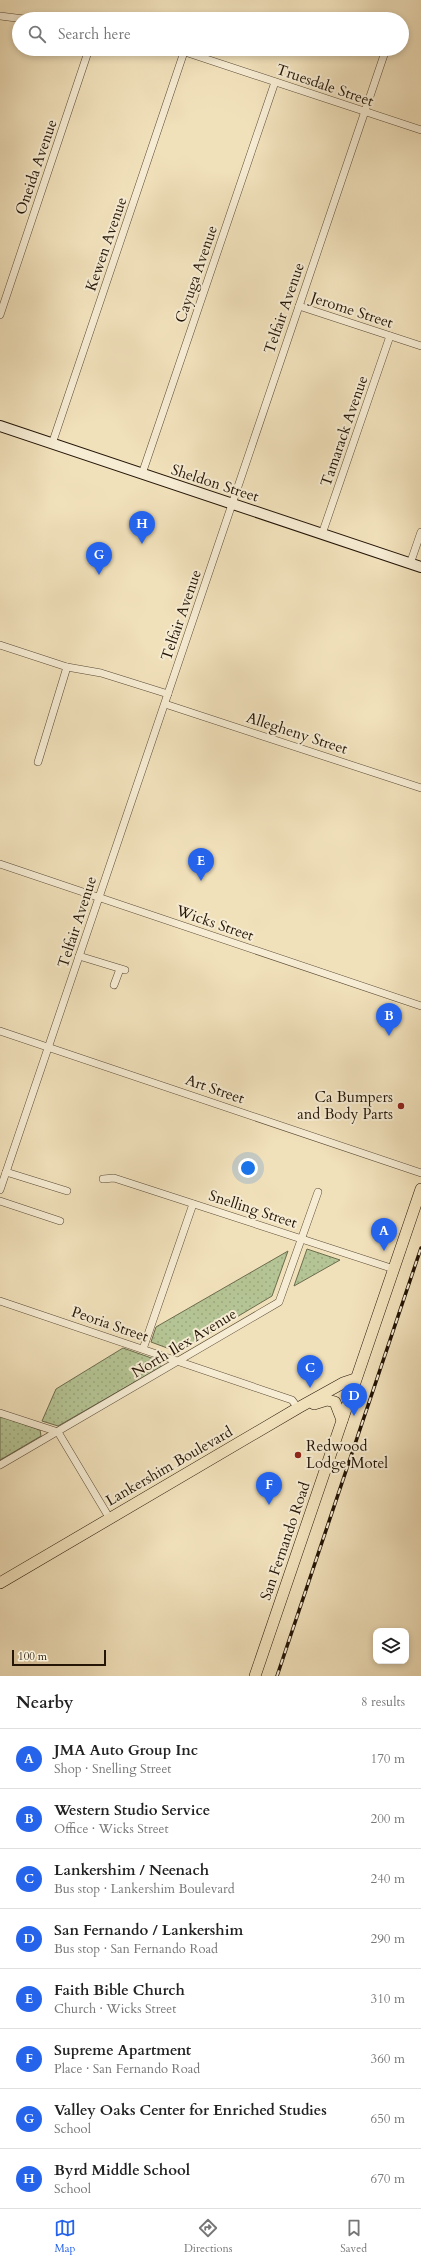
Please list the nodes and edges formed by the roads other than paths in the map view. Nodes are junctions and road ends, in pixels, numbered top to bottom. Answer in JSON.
{"nodes":[{"id":1,"x":0,"y":16,"type":"edge"},
{"id":2,"x":12,"y":18,"type":"edge"},
{"id":3,"x":88,"y":56,"type":"edge"},
{"id":4,"x":183,"y":56,"type":"edge"},
{"id":5,"x":196,"y":56,"type":"edge"},
{"id":6,"x":384,"y":56,"type":"edge"},
{"id":7,"x":275,"y":82,"type":"junction"},
{"id":8,"x":365,"y":112,"type":"junction"},
{"id":9,"x":421,"y":130,"type":"edge"},
{"id":10,"x":299,"y":306,"type":"junction"},
{"id":11,"x":0,"y":316,"type":"edge"},
{"id":12,"x":390,"y":336,"type":"junction"},
{"id":13,"x":421,"y":346,"type":"edge"},
{"id":14,"x":0,"y":426,"type":"edge"},
{"id":15,"x":52,"y":444,"type":"junction"},
{"id":16,"x":142,"y":474,"type":"junction"},
{"id":17,"x":232,"y":504,"type":"junction"},
{"id":18,"x":421,"y":532,"type":"edge"},
{"id":19,"x":322,"y":534,"type":"junction"},
{"id":20,"x":410,"y":564,"type":"junction"},
{"id":21,"x":421,"y":567,"type":"edge"},
{"id":22,"x":0,"y":645,"type":"edge"},
{"id":23,"x":67,"y":667,"type":"junction"},
{"id":24,"x":168,"y":694,"type":"junction"},
{"id":25,"x":165,"y":704,"type":"junction"},
{"id":26,"x":38,"y":762,"type":"dead end"},
{"id":27,"x":421,"y":788,"type":"edge"},
{"id":28,"x":0,"y":864,"type":"edge"},
{"id":29,"x":98,"y":898,"type":"junction"},
{"id":30,"x":79,"y":956,"type":"junction"},
{"id":31,"x":114,"y":985,"type":"dead end"},
{"id":32,"x":421,"y":1006,"type":"edge"},
{"id":33,"x":0,"y":1031,"type":"edge"},
{"id":34,"x":48,"y":1046,"type":"junction"},
{"id":35,"x":6,"y":1172,"type":"junction"},
{"id":36,"x":421,"y":1172,"type":"edge"},
{"id":37,"x":103,"y":1179,"type":"dead end"},
{"id":38,"x":64,"y":1188,"type":"dead end"},
{"id":39,"x":421,"y":1189,"type":"edge"},
{"id":40,"x":0,"y":1190,"type":"edge"},
{"id":41,"x":318,"y":1192,"type":"dead end"},
{"id":42,"x":0,"y":1201,"type":"edge"},
{"id":43,"x":193,"y":1204,"type":"junction"},
{"id":44,"x":60,"y":1221,"type":"dead end"},
{"id":45,"x":301,"y":1239,"type":"junction"},
{"id":46,"x":394,"y":1269,"type":"junction"},
{"id":47,"x":0,"y":1301,"type":"edge"},
{"id":48,"x":143,"y":1349,"type":"junction"},
{"id":49,"x":178,"y":1362,"type":"junction"},
{"id":50,"x":355,"y":1379,"type":"junction"},
{"id":51,"x":298,"y":1408,"type":"junction"},
{"id":52,"x":0,"y":1413,"type":"edge"},
{"id":53,"x":342,"y":1420,"type":"junction"},
{"id":54,"x":58,"y":1432,"type":"junction"},
{"id":55,"x":0,"y":1465,"type":"edge"},
{"id":56,"x":110,"y":1519,"type":"junction"},
{"id":57,"x":0,"y":1583,"type":"edge"},
{"id":58,"x":255,"y":1676,"type":"edge"}],
"edges":[{"from":1,"to":2,"type":"street"},
{"from":3,"to":11,"type":"street","name":"Oneida Avenue"},
{"from":4,"to":15,"type":"street","name":"Kewen Avenue"},
{"from":5,"to":7,"type":"street","name":"Truesdale Street"},
{"from":6,"to":8,"type":"street","name":"Telfair Avenue"},
{"from":7,"to":8,"type":"street","name":"Truesdale Street"},
{"from":7,"to":16,"type":"street","name":"Cayuga Avenue"},
{"from":8,"to":9,"type":"street","name":"Truesdale Street"},
{"from":8,"to":10,"type":"street","name":"Telfair Avenue"},
{"from":10,"to":12,"type":"street","name":"Jerome Street"},
{"from":10,"to":17,"type":"street","name":"Telfair Avenue"},
{"from":12,"to":13,"type":"street","name":"Jerome Street"},
{"from":12,"to":19,"type":"street","name":"Tamarack Avenue"},
{"from":14,"to":15,"type":"main road","name":"Sheldon Street"},
{"from":15,"to":16,"type":"main road","name":"Sheldon Street"},
{"from":16,"to":17,"type":"main road","name":"Sheldon Street"},
{"from":17,"to":19,"type":"main road","name":"Sheldon Street"},
{"from":17,"to":24,"type":"street","name":"Telfair Avenue"},
{"from":18,"to":20,"type":"street"},
{"from":19,"to":20,"type":"main road","name":"Sheldon Street"},
{"from":20,"to":21,"type":"main road","name":"Sheldon Street"},
{"from":22,"to":23,"type":"street"},
{"from":23,"to":24,"type":"street"},
{"from":23,"to":26,"type":"street"},
{"from":24,"to":25,"type":"street","name":"Telfair Avenue"},
{"from":25,"to":27,"type":"street","name":"Allegheny Street"},
{"from":25,"to":29,"type":"street","name":"Telfair Avenue"},
{"from":28,"to":29,"type":"street","name":"Wicks Street"},
{"from":29,"to":30,"type":"street","name":"Telfair Avenue"},
{"from":29,"to":32,"type":"street","name":"Wicks Street"},
{"from":30,"to":31,"type":"street"},
{"from":30,"to":34,"type":"street","name":"Telfair Avenue"},
{"from":33,"to":34,"type":"street","name":"Art Street"},
{"from":34,"to":35,"type":"street","name":"Telfair Avenue"},
{"from":34,"to":36,"type":"street","name":"Art Street"},
{"from":35,"to":38,"type":"street"},
{"from":35,"to":40,"type":"street","name":"Telfair Avenue"},
{"from":37,"to":43,"type":"street","name":"Snelling Street"},
{"from":39,"to":46,"type":"main road","name":"San Fernando Road"},
{"from":41,"to":45,"type":"street","name":"North Ilex Avenue"},
{"from":42,"to":44,"type":"street"},
{"from":43,"to":45,"type":"street","name":"Snelling Street"},
{"from":43,"to":48,"type":"street"},
{"from":45,"to":46,"type":"street","name":"Snelling Street"},
{"from":45,"to":49,"type":"street","name":"North Ilex Avenue"},
{"from":46,"to":50,"type":"main road","name":"San Fernando Road"},
{"from":47,"to":48,"type":"street","name":"Peoria Street"},
{"from":48,"to":49,"type":"street","name":"Peoria Street"},
{"from":49,"to":51,"type":"street","name":"Peoria Street"},
{"from":49,"to":54,"type":"street","name":"North Ilex Avenue"},
{"from":50,"to":51,"type":"main road","name":"Lankershim Boulevard"},
{"from":50,"to":53,"type":"main road","name":"San Fernando Road"},
{"from":51,"to":53,"type":"main road"},
{"from":51,"to":56,"type":"main road","name":"Lankershim Boulevard"},
{"from":52,"to":54,"type":"street"},
{"from":53,"to":58,"type":"main road","name":"San Fernando Road"},
{"from":54,"to":55,"type":"street","name":"North Ilex Avenue"},
{"from":54,"to":56,"type":"street"},
{"from":56,"to":57,"type":"main road","name":"Lankershim Boulevard"}]}
